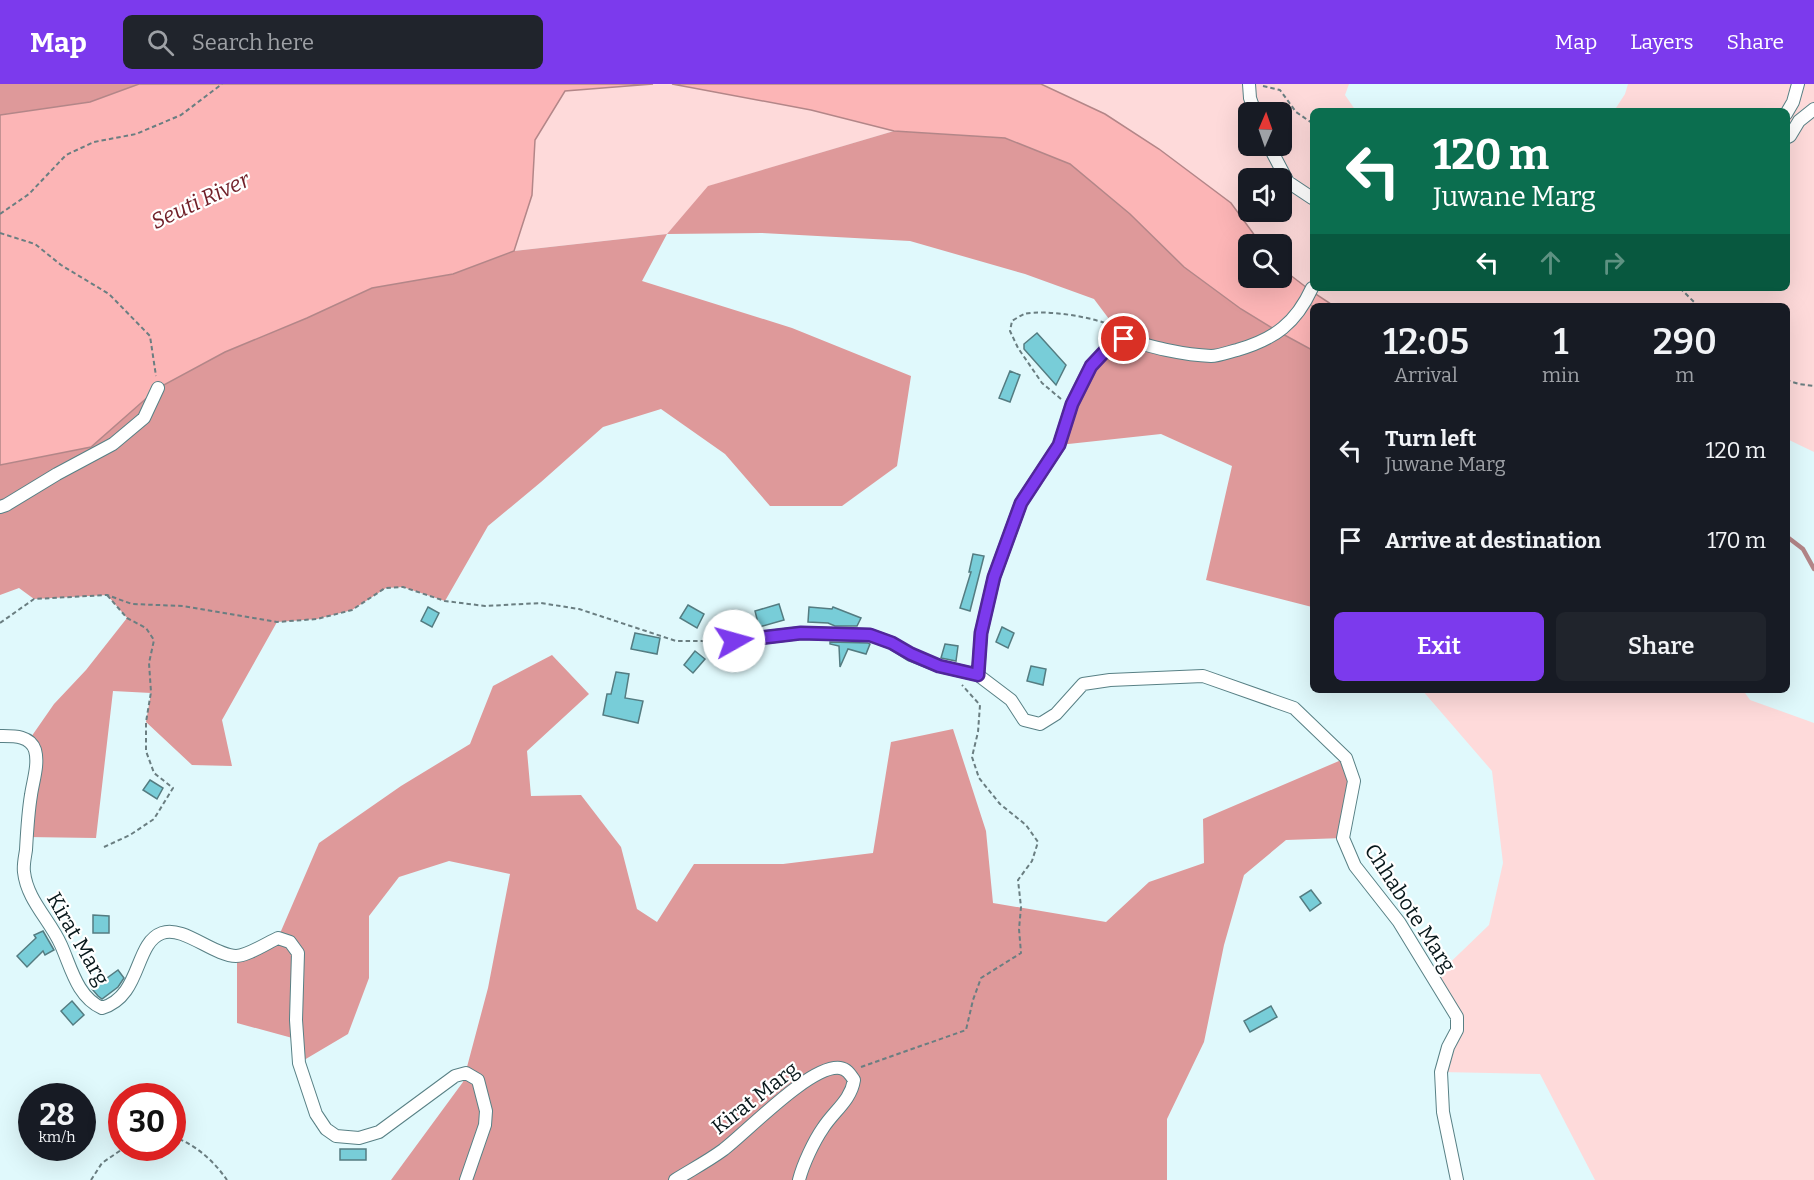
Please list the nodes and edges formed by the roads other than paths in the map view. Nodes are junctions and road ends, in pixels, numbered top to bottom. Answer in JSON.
{"nodes":[{"id":1,"x":1249,"y":84,"type":"edge"},
{"id":2,"x":1798,"y":84,"type":"edge"},
{"id":3,"x":1251,"y":102,"type":"edge"},
{"id":4,"x":1790,"y":108,"type":"edge"},
{"id":5,"x":1814,"y":109,"type":"edge"},
{"id":6,"x":1790,"y":136,"type":"edge"},
{"id":7,"x":1274,"y":156,"type":"edge"},
{"id":8,"x":1310,"y":197,"type":"edge"},
{"id":9,"x":1311,"y":291,"type":"edge"},
{"id":10,"x":158,"y":388,"type":"road end"},
{"id":11,"x":0,"y":507,"type":"edge"},
{"id":12,"x":734,"y":641,"type":"road end"},
{"id":13,"x":978,"y":675,"type":"junction"},
{"id":14,"x":0,"y":736,"type":"edge"},
{"id":15,"x":466,"y":1180,"type":"edge"},
{"id":16,"x":675,"y":1180,"type":"edge"},
{"id":17,"x":799,"y":1180,"type":"edge"},
{"id":18,"x":1457,"y":1180,"type":"edge"}],
"edges":[{"from":1,"to":3,"type":"street"},
{"from":2,"to":4,"type":"street"},
{"from":5,"to":6,"type":"street"},
{"from":7,"to":8,"type":"street"},
{"from":9,"to":13,"type":"street"},
{"from":10,"to":11,"type":"street"},
{"from":12,"to":13,"type":"street","name":"Chhabote Marg"},
{"from":13,"to":18,"type":"street","name":"Chhabote Marg"},
{"from":14,"to":15,"type":"street","name":"Kirat Marg"},
{"from":16,"to":17,"type":"street","name":"Kirat Marg"}]}
